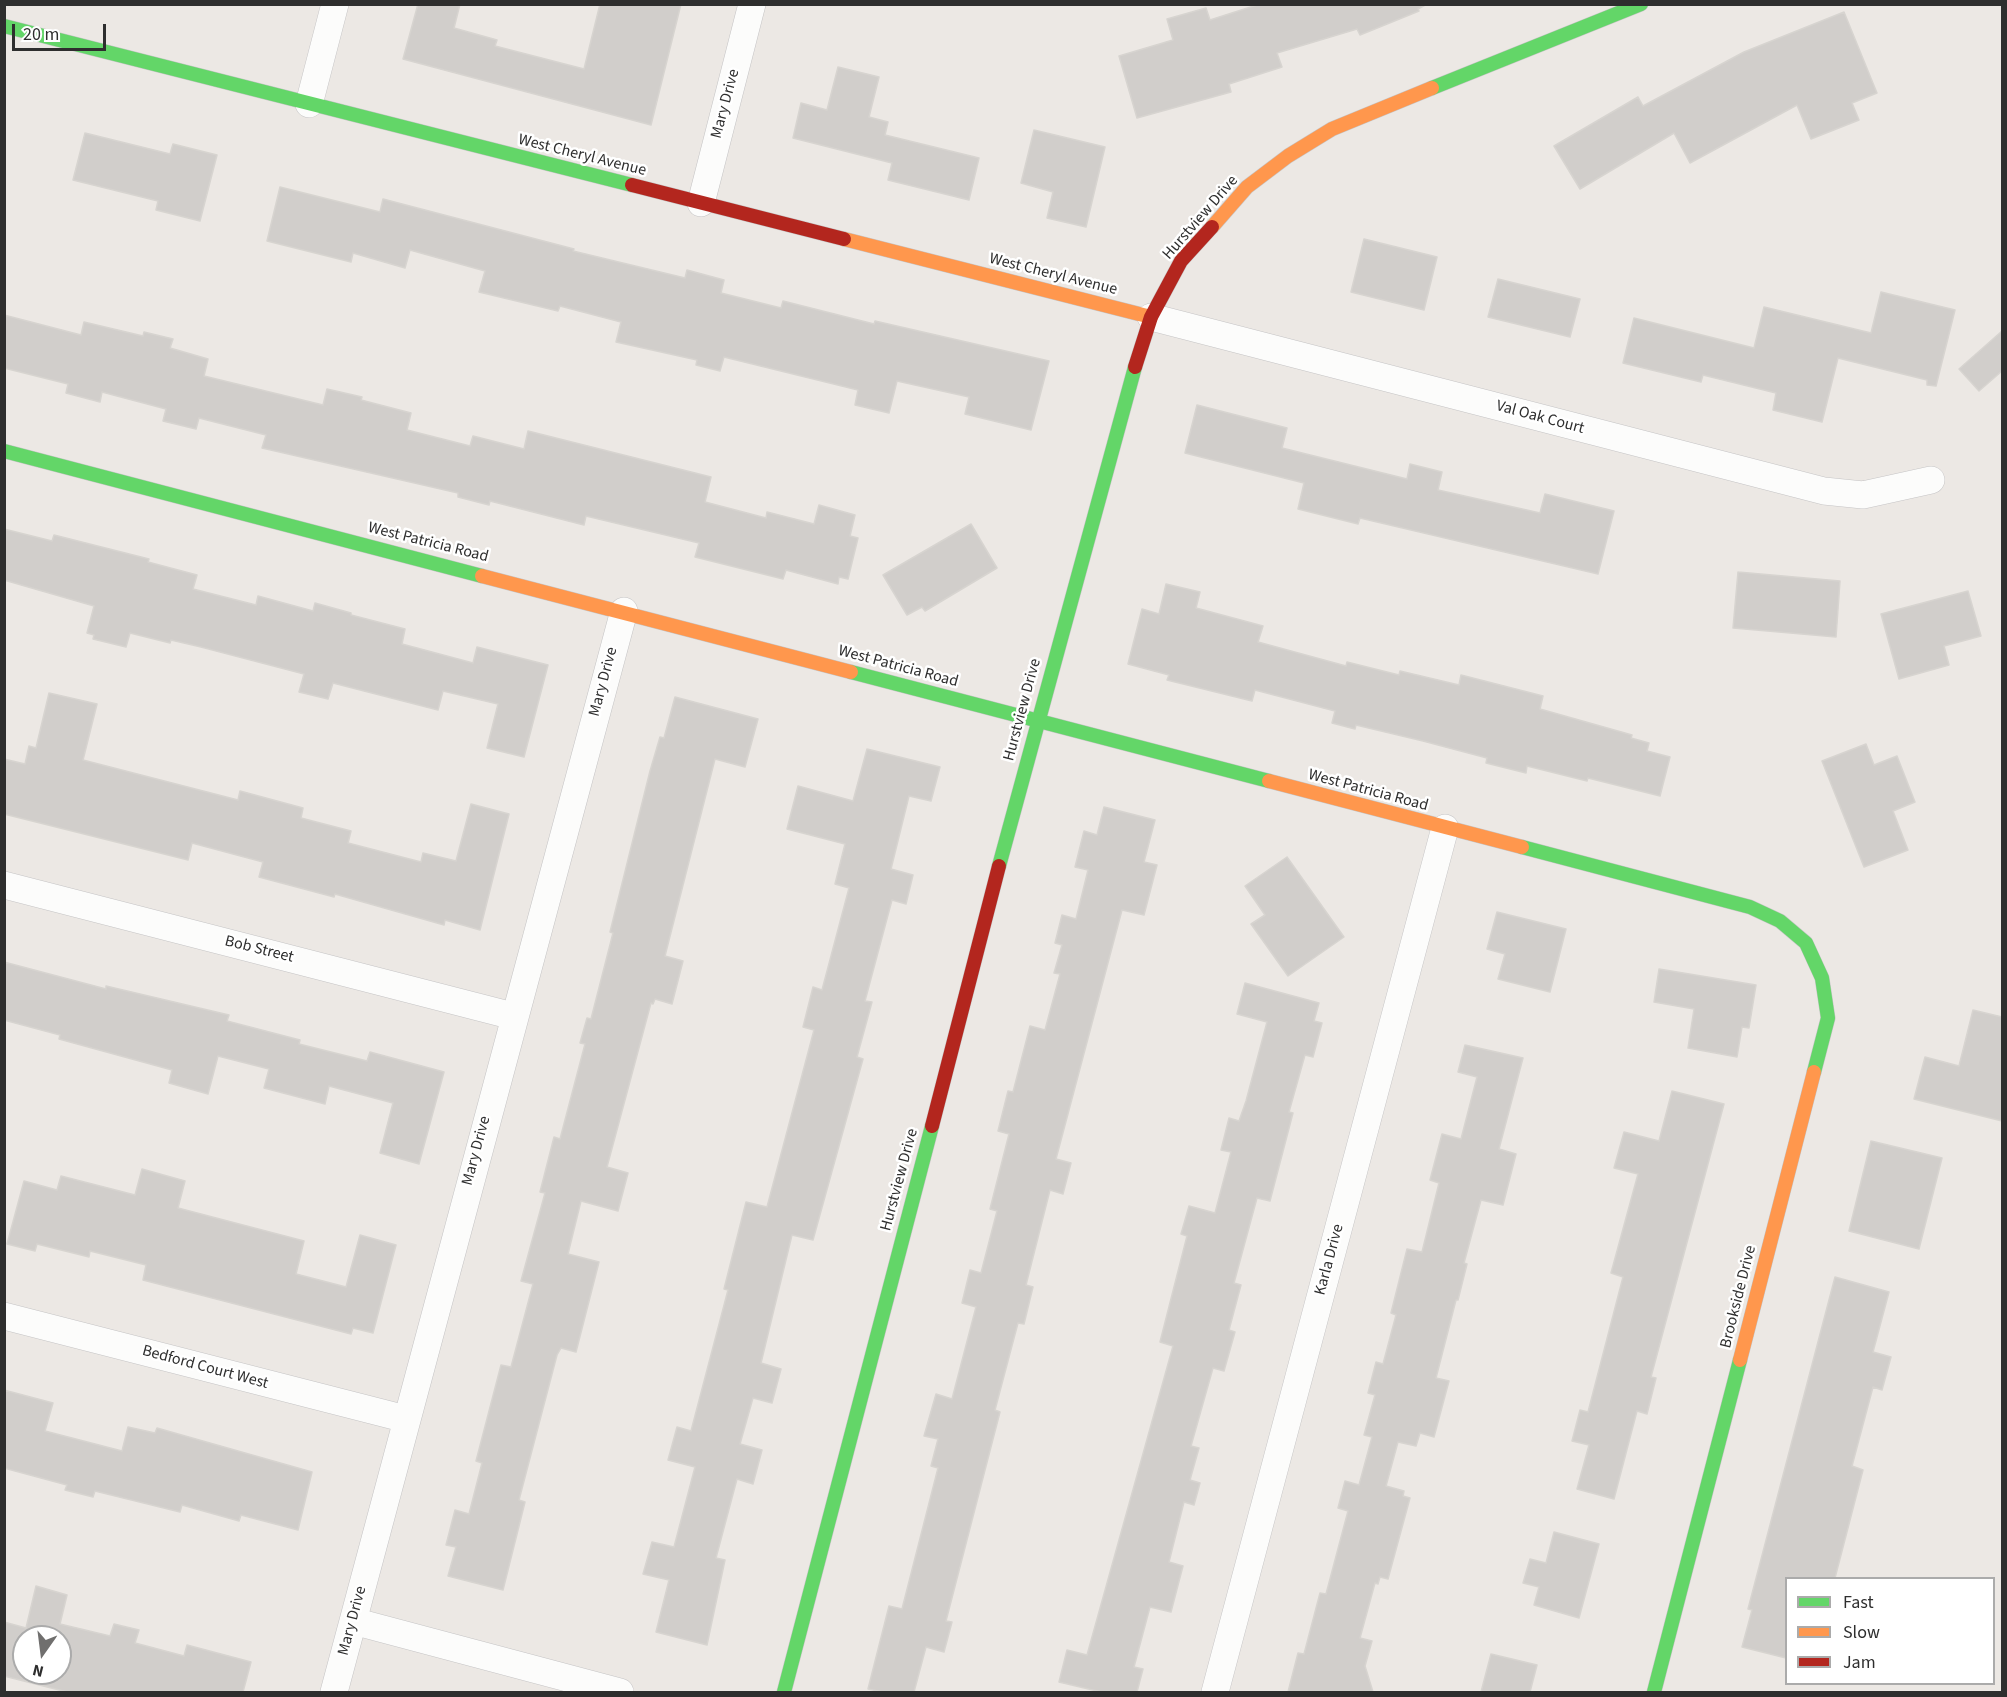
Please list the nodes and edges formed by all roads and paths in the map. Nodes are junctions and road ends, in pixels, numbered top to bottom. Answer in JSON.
{"nodes":[{"id":1,"x":335,"y":4,"type":"edge"},
{"id":2,"x":752,"y":4,"type":"edge"},
{"id":3,"x":1639,"y":5,"type":"edge"},
{"id":4,"x":4,"y":26,"type":"edge"},
{"id":5,"x":309,"y":104,"type":"junction"},
{"id":6,"x":700,"y":203,"type":"junction"},
{"id":7,"x":1151,"y":317,"type":"junction"},
{"id":8,"x":4,"y":451,"type":"edge"},
{"id":9,"x":1931,"y":480,"type":"dead end"},
{"id":10,"x":624,"y":611,"type":"junction"},
{"id":11,"x":1037,"y":721,"type":"junction"},
{"id":12,"x":1445,"y":828,"type":"junction"},
{"id":13,"x":4,"y":885,"type":"edge"},
{"id":14,"x":1780,"y":921,"type":"joint"},
{"id":15,"x":513,"y":1016,"type":"junction"},
{"id":16,"x":4,"y":1316,"type":"edge"},
{"id":17,"x":405,"y":1419,"type":"junction"},
{"id":18,"x":353,"y":1622,"type":"junction"},
{"id":19,"x":334,"y":1692,"type":"edge"},
{"id":20,"x":620,"y":1692,"type":"edge"},
{"id":21,"x":784,"y":1692,"type":"edge"},
{"id":22,"x":1215,"y":1692,"type":"edge"},
{"id":23,"x":1654,"y":1692,"type":"edge"}],
"edges":[{"from":1,"to":5,"type":"street"},
{"from":2,"to":6,"type":"street","name":"Mary Drive"},
{"from":3,"to":7,"type":"street","name":"Hurstview Drive"},
{"from":4,"to":5,"type":"street","name":"West Cheryl Avenue"},
{"from":5,"to":6,"type":"street","name":"West Cheryl Avenue"},
{"from":6,"to":7,"type":"street","name":"West Cheryl Avenue"},
{"from":7,"to":9,"type":"street","name":"Val Oak Court"},
{"from":7,"to":11,"type":"street","name":"Hurstview Drive"},
{"from":8,"to":10,"type":"street","name":"West Patricia Road"},
{"from":10,"to":11,"type":"street","name":"West Patricia Road"},
{"from":10,"to":15,"type":"street","name":"Mary Drive"},
{"from":11,"to":12,"type":"street","name":"West Patricia Road"},
{"from":11,"to":21,"type":"street","name":"Hurstview Drive"},
{"from":12,"to":14,"type":"street","name":"West Patricia Road"},
{"from":12,"to":22,"type":"street","name":"Karla Drive"},
{"from":13,"to":15,"type":"street","name":"Bob Street"},
{"from":14,"to":23,"type":"street","name":"Brookside Drive"},
{"from":15,"to":17,"type":"street","name":"Mary Drive"},
{"from":16,"to":17,"type":"street","name":"Bedford Court West"},
{"from":17,"to":18,"type":"street","name":"Mary Drive"},
{"from":18,"to":19,"type":"street","name":"Mary Drive"},
{"from":18,"to":20,"type":"street"}]}
